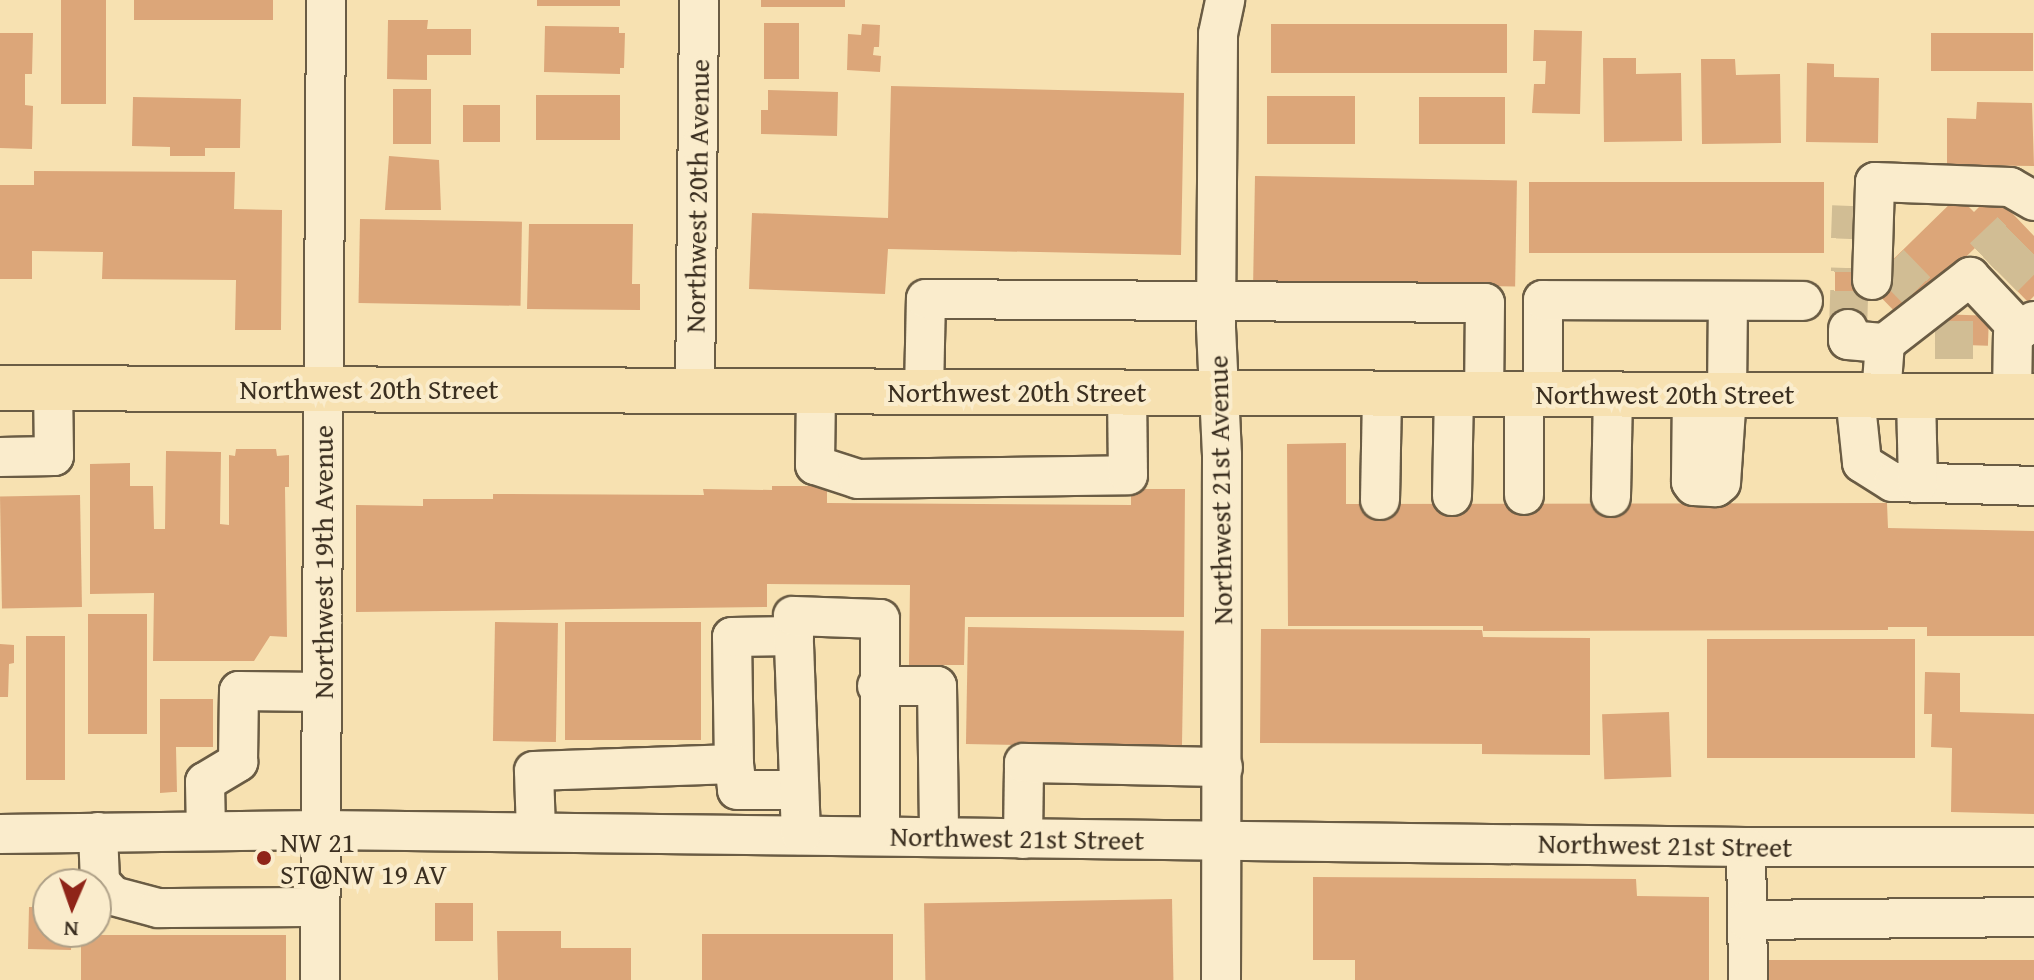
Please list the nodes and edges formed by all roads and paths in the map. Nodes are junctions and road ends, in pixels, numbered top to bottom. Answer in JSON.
{"nodes":[{"id":1,"x":326,"y":0,"type":"edge"},
{"id":2,"x":699,"y":0,"type":"edge"},
{"id":3,"x":1225,"y":0,"type":"edge"},
{"id":4,"x":2029,"y":215,"type":"edge"},
{"id":5,"x":1866,"y":241,"type":"dead end"},
{"id":6,"x":1728,"y":301,"type":"junction"},
{"id":7,"x":1803,"y":301,"type":"dead end"},
{"id":8,"x":1216,"y":302,"type":"junction"},
{"id":9,"x":2001,"y":308,"type":"edge"},
{"id":10,"x":1918,"y":323,"type":"junction"},
{"id":11,"x":1848,"y":329,"type":"dead end"},
{"id":12,"x":0,"y":388,"type":"edge"},
{"id":13,"x":53,"y":388,"type":"junction"},
{"id":14,"x":324,"y":389,"type":"junction"},
{"id":15,"x":695,"y":391,"type":"junction"},
{"id":16,"x":816,"y":392,"type":"junction"},
{"id":17,"x":924,"y":392,"type":"junction"},
{"id":18,"x":1127,"y":392,"type":"junction"},
{"id":19,"x":1219,"y":393,"type":"junction"},
{"id":20,"x":1382,"y":394,"type":"junction"},
{"id":21,"x":1501,"y":394,"type":"junction"},
{"id":22,"x":1613,"y":394,"type":"junction"},
{"id":23,"x":1710,"y":394,"type":"junction"},
{"id":24,"x":1884,"y":396,"type":"junction"},
{"id":25,"x":2023,"y":396,"type":"edge"},
{"id":26,"x":0,"y":457,"type":"edge"},
{"id":27,"x":1918,"y":483,"type":"junction"},
{"id":28,"x":2034,"y":486,"type":"edge"},
{"id":29,"x":1524,"y":495,"type":"dead end"},
{"id":30,"x":1452,"y":496,"type":"dead end"},
{"id":31,"x":1611,"y":497,"type":"dead end"},
{"id":32,"x":1380,"y":500,"type":"dead end"},
{"id":33,"x":794,"y":636,"type":"junction"},
{"id":34,"x":877,"y":686,"type":"junction"},
{"id":35,"x":322,"y":692,"type":"junction"},
{"id":36,"x":734,"y":764,"type":"junction"},
{"id":37,"x":1223,"y":767,"type":"junction"},
{"id":38,"x":799,"y":790,"type":"junction"},
{"id":39,"x":321,"y":830,"type":"junction"},
{"id":40,"x":206,"y":831,"type":"junction"},
{"id":41,"x":98,"y":832,"type":"junction"},
{"id":42,"x":536,"y":832,"type":"junction"},
{"id":43,"x":0,"y":834,"type":"edge"},
{"id":44,"x":801,"y":835,"type":"junction"},
{"id":45,"x":880,"y":836,"type":"junction"},
{"id":46,"x":939,"y":837,"type":"junction"},
{"id":47,"x":1023,"y":839,"type":"junction"},
{"id":48,"x":1223,"y":840,"type":"junction"},
{"id":49,"x":1746,"y":847,"type":"junction"},
{"id":50,"x":2034,"y":847,"type":"edge"},
{"id":51,"x":320,"y":907,"type":"junction"},
{"id":52,"x":2034,"y":917,"type":"edge"},
{"id":53,"x":1747,"y":920,"type":"junction"},
{"id":54,"x":320,"y":980,"type":"edge"},
{"id":55,"x":1221,"y":980,"type":"edge"},
{"id":56,"x":1748,"y":980,"type":"edge"}],
"edges":[{"from":1,"to":14,"type":"street","name":"Northwest 19th Avenue"},
{"from":2,"to":15,"type":"street","name":"Northwest 20th Avenue"},
{"from":3,"to":8,"type":"street","name":"Northwest 21st Avenue"},
{"from":4,"to":5,"type":"street"},
{"from":6,"to":7,"type":"street"},
{"from":6,"to":21,"type":"street"},
{"from":6,"to":23,"type":"street"},
{"from":8,"to":17,"type":"street"},
{"from":8,"to":19,"type":"street","name":"Northwest 21st Avenue"},
{"from":8,"to":21,"type":"street"},
{"from":9,"to":10,"type":"street"},
{"from":9,"to":25,"type":"street"},
{"from":10,"to":11,"type":"street"},
{"from":10,"to":24,"type":"street"},
{"from":12,"to":13,"type":"main road","name":"Northwest 20th Street"},
{"from":13,"to":14,"type":"main road","name":"Northwest 20th Street"},
{"from":13,"to":26,"type":"street"},
{"from":14,"to":15,"type":"main road","name":"Northwest 20th Street"},
{"from":14,"to":35,"type":"street","name":"Northwest 19th Avenue"},
{"from":15,"to":16,"type":"main road","name":"Northwest 20th Street"},
{"from":16,"to":17,"type":"main road","name":"Northwest 20th Street"},
{"from":16,"to":18,"type":"street"},
{"from":17,"to":18,"type":"main road","name":"Northwest 20th Street"},
{"from":18,"to":19,"type":"main road","name":"Northwest 20th Street"},
{"from":19,"to":20,"type":"main road","name":"Northwest 20th Street"},
{"from":19,"to":37,"type":"street","name":"Northwest 21st Avenue"},
{"from":20,"to":21,"type":"main road","name":"Northwest 20th Street"},
{"from":20,"to":32,"type":"street"},
{"from":21,"to":22,"type":"main road","name":"Northwest 20th Street"},
{"from":21,"to":29,"type":"street"},
{"from":21,"to":30,"type":"street"},
{"from":22,"to":23,"type":"main road","name":"Northwest 20th Street"},
{"from":22,"to":31,"type":"street"},
{"from":23,"to":24,"type":"main road","name":"Northwest 20th Street"},
{"from":24,"to":25,"type":"main road","name":"Northwest 20th Street"},
{"from":24,"to":27,"type":"street"},
{"from":24,"to":27,"type":"street"},
{"from":27,"to":28,"type":"street"},
{"from":33,"to":34,"type":"street"},
{"from":33,"to":36,"type":"street"},
{"from":33,"to":38,"type":"street"},
{"from":34,"to":45,"type":"street"},
{"from":34,"to":46,"type":"street"},
{"from":35,"to":39,"type":"street","name":"Northwest 19th Avenue"},
{"from":35,"to":40,"type":"street"},
{"from":36,"to":38,"type":"street"},
{"from":36,"to":42,"type":"street"},
{"from":37,"to":47,"type":"street"},
{"from":37,"to":48,"type":"street","name":"Northwest 21st Avenue"},
{"from":38,"to":44,"type":"street"},
{"from":39,"to":40,"type":"street","name":"Northwest 21st Street"},
{"from":39,"to":42,"type":"street","name":"Northwest 21st Street"},
{"from":39,"to":51,"type":"street","name":"Northwest 19th Avenue"},
{"from":40,"to":41,"type":"street","name":"Northwest 21st Street"},
{"from":41,"to":43,"type":"street","name":"Northwest 21st Street"},
{"from":41,"to":51,"type":"street"},
{"from":42,"to":44,"type":"street","name":"Northwest 21st Street"},
{"from":44,"to":45,"type":"street","name":"Northwest 21st Street"},
{"from":45,"to":46,"type":"street","name":"Northwest 21st Street"},
{"from":46,"to":47,"type":"street","name":"Northwest 21st Street"},
{"from":47,"to":48,"type":"street","name":"Northwest 21st Street"},
{"from":48,"to":49,"type":"street","name":"Northwest 21st Street"},
{"from":48,"to":55,"type":"street","name":"Northwest 21st Avenue"},
{"from":49,"to":50,"type":"street","name":"Northwest 21st Street"},
{"from":49,"to":53,"type":"street"},
{"from":51,"to":54,"type":"street","name":"Northwest 19th Avenue"},
{"from":52,"to":53,"type":"street"},
{"from":53,"to":56,"type":"street"}]}
